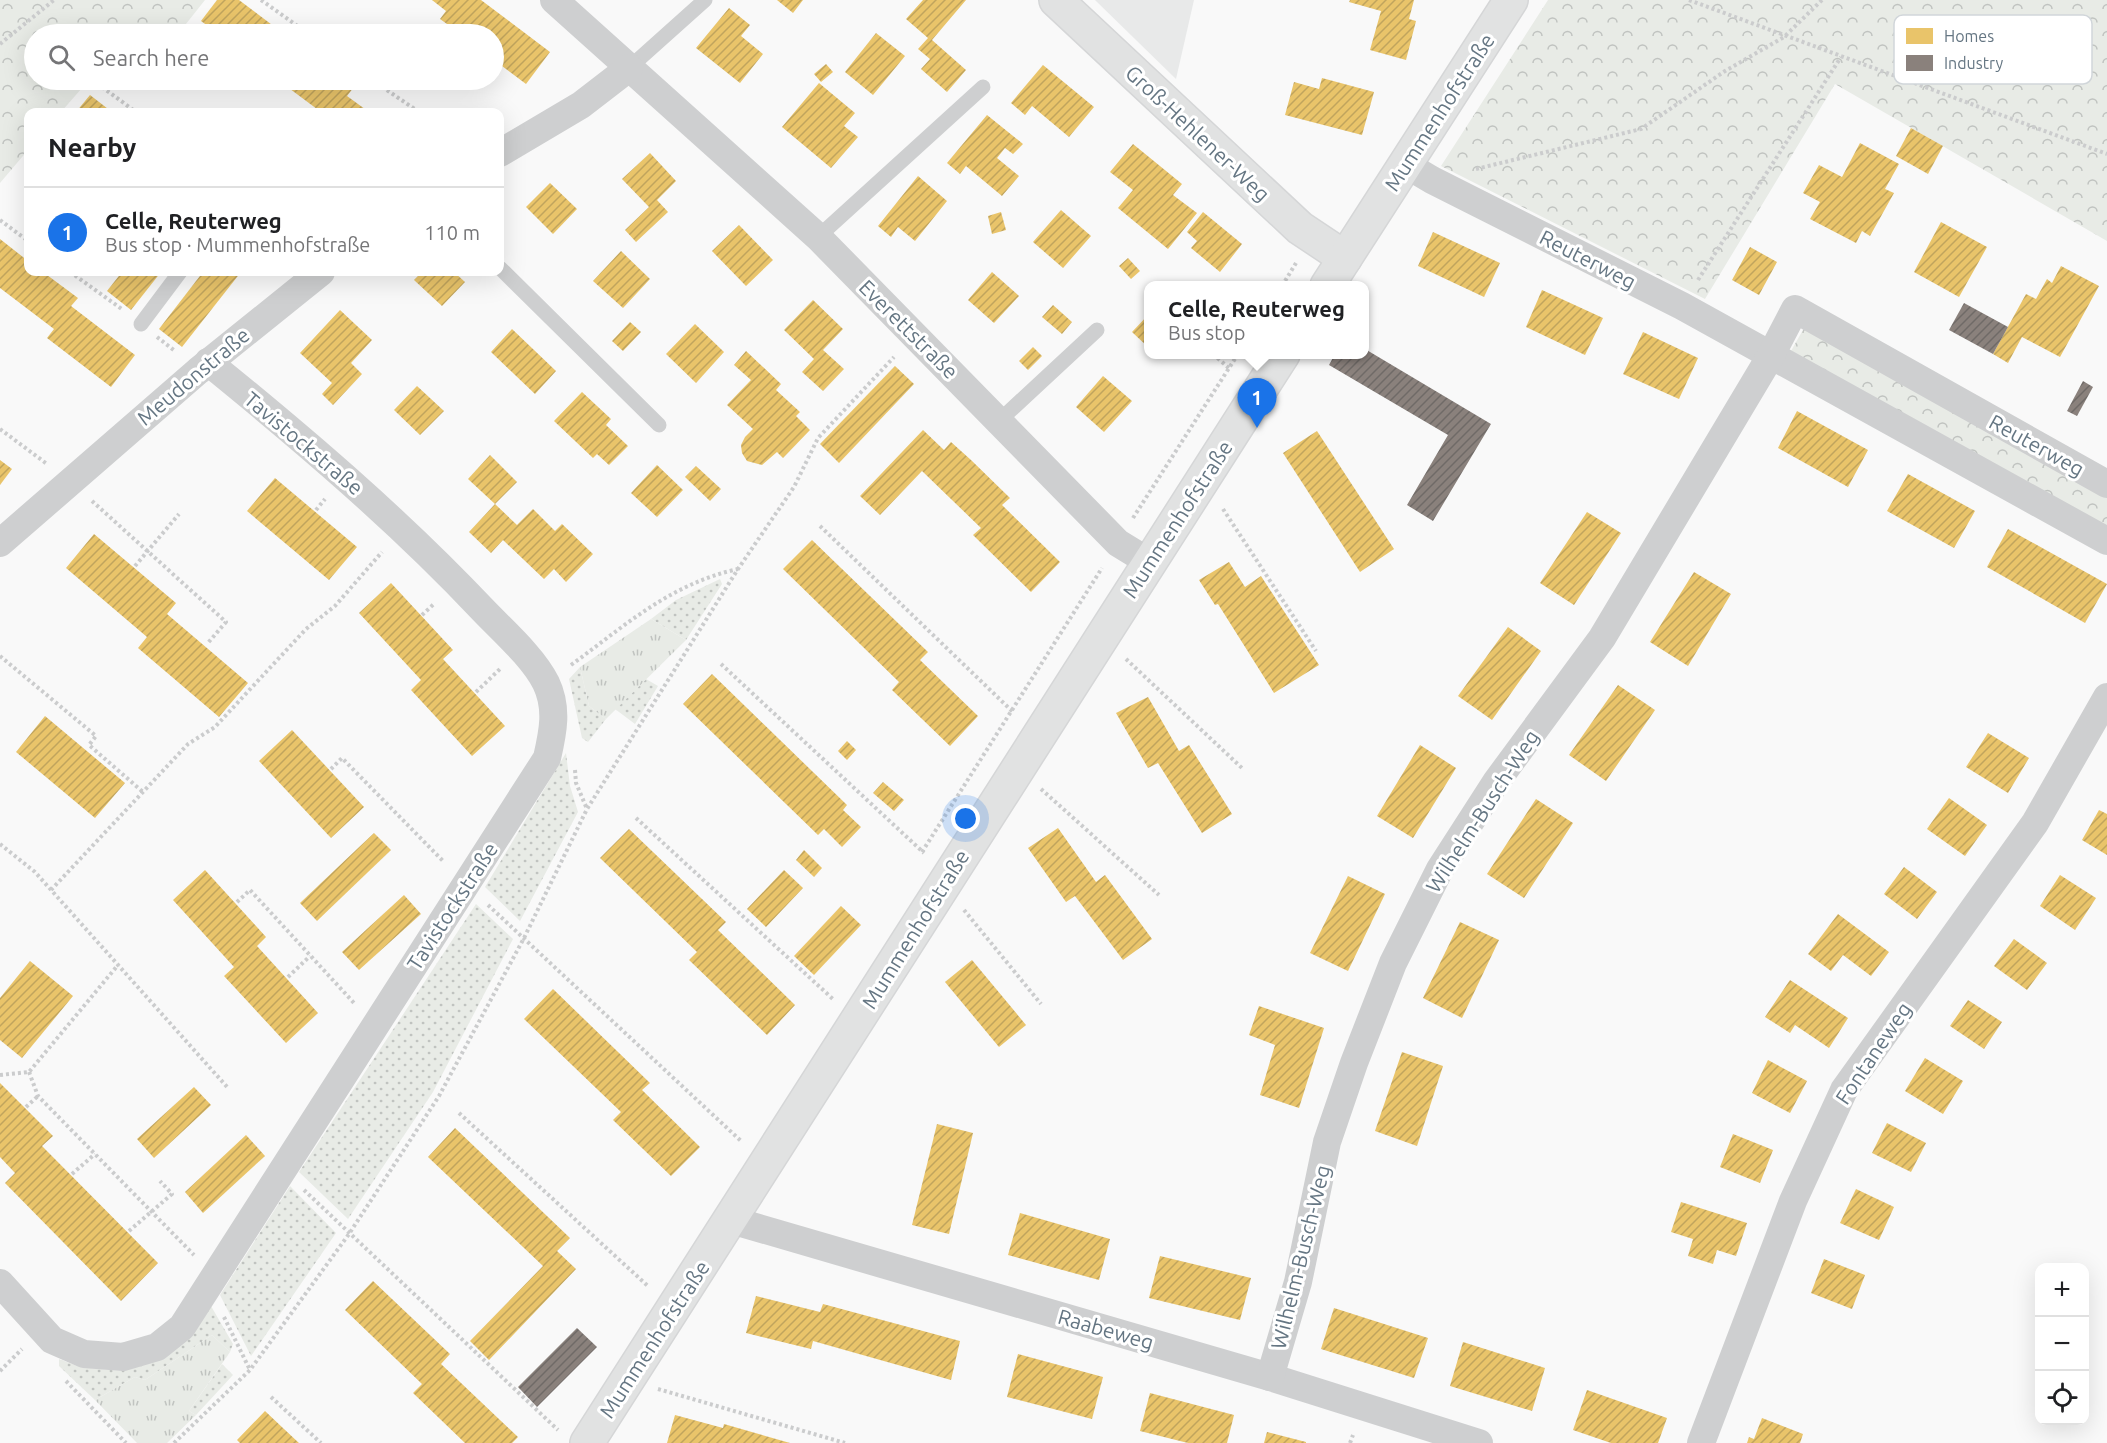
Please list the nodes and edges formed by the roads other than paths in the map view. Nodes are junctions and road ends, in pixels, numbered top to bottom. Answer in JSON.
{"nodes":[{"id":1,"x":554,"y":0,"type":"edge"},
{"id":2,"x":705,"y":0,"type":"edge"},
{"id":3,"x":1056,"y":0,"type":"edge"},
{"id":4,"x":1511,"y":0,"type":"edge"},
{"id":5,"x":629,"y":68,"type":"junction"},
{"id":6,"x":983,"y":87,"type":"dead end"},
{"id":7,"x":504,"y":151,"type":"edge"},
{"id":8,"x":1418,"y":172,"type":"junction"},
{"id":9,"x":818,"y":237,"type":"junction"},
{"id":10,"x":1345,"y":258,"type":"junction"},
{"id":11,"x":504,"y":272,"type":"edge"},
{"id":12,"x":177,"y":276,"type":"edge"},
{"id":13,"x":314,"y":276,"type":"edge"},
{"id":14,"x":1330,"y":281,"type":"edge"},
{"id":15,"x":141,"y":324,"type":"dead end"},
{"id":16,"x":1096,"y":330,"type":"dead end"},
{"id":17,"x":1770,"y":357,"type":"junction"},
{"id":18,"x":1280,"y":359,"type":"edge"},
{"id":19,"x":208,"y":363,"type":"junction"},
{"id":20,"x":999,"y":421,"type":"junction"},
{"id":21,"x":659,"y":425,"type":"dead end"},
{"id":22,"x":2107,"y":484,"type":"edge"},
{"id":23,"x":2107,"y":541,"type":"edge"},
{"id":24,"x":0,"y":543,"type":"edge"},
{"id":25,"x":1149,"y":562,"type":"junction"},
{"id":26,"x":2107,"y":696,"type":"edge"},
{"id":27,"x":731,"y":1220,"type":"junction"},
{"id":28,"x":0,"y":1283,"type":"edge"},
{"id":29,"x":1270,"y":1377,"type":"junction"},
{"id":30,"x":575,"y":1439,"type":"edge"},
{"id":31,"x":1479,"y":1443,"type":"edge"},
{"id":32,"x":1701,"y":1443,"type":"edge"}],
"edges":[{"from":1,"to":5,"type":"street","name":"Everettstraße"},
{"from":2,"to":5,"type":"lane"},
{"from":3,"to":10,"type":"street","name":"Groß-Hehlener-Weg"},
{"from":4,"to":8,"type":"street","name":"Mummenhofstraße"},
{"from":5,"to":7,"type":"street"},
{"from":5,"to":9,"type":"street","name":"Everettstraße"},
{"from":6,"to":9,"type":"lane"},
{"from":8,"to":10,"type":"street","name":"Mummenhofstraße"},
{"from":8,"to":17,"type":"street","name":"Reuterweg"},
{"from":9,"to":20,"type":"street","name":"Everettstraße"},
{"from":10,"to":14,"type":"street","name":"Mummenhofstraße"},
{"from":11,"to":21,"type":"lane"},
{"from":12,"to":15,"type":"lane"},
{"from":13,"to":19,"type":"street","name":"Meudonstraße"},
{"from":16,"to":20,"type":"lane"},
{"from":17,"to":22,"type":"street","name":"Reuterweg"},
{"from":17,"to":23,"type":"street","name":"Reuterweg"},
{"from":17,"to":29,"type":"street","name":"Wilhelm-Busch-Weg"},
{"from":18,"to":25,"type":"street","name":"Mummenhofstraße"},
{"from":19,"to":24,"type":"street","name":"Meudonstraße"},
{"from":19,"to":28,"type":"street","name":"Tavistockstraße"},
{"from":20,"to":25,"type":"street","name":"Everettstraße"},
{"from":25,"to":27,"type":"street","name":"Mummenhofstraße"},
{"from":26,"to":32,"type":"street","name":"Fontaneweg"},
{"from":27,"to":29,"type":"street","name":"Raabeweg"},
{"from":27,"to":30,"type":"street","name":"Mummenhofstraße"},
{"from":29,"to":31,"type":"street","name":"Raabeweg"}]}
